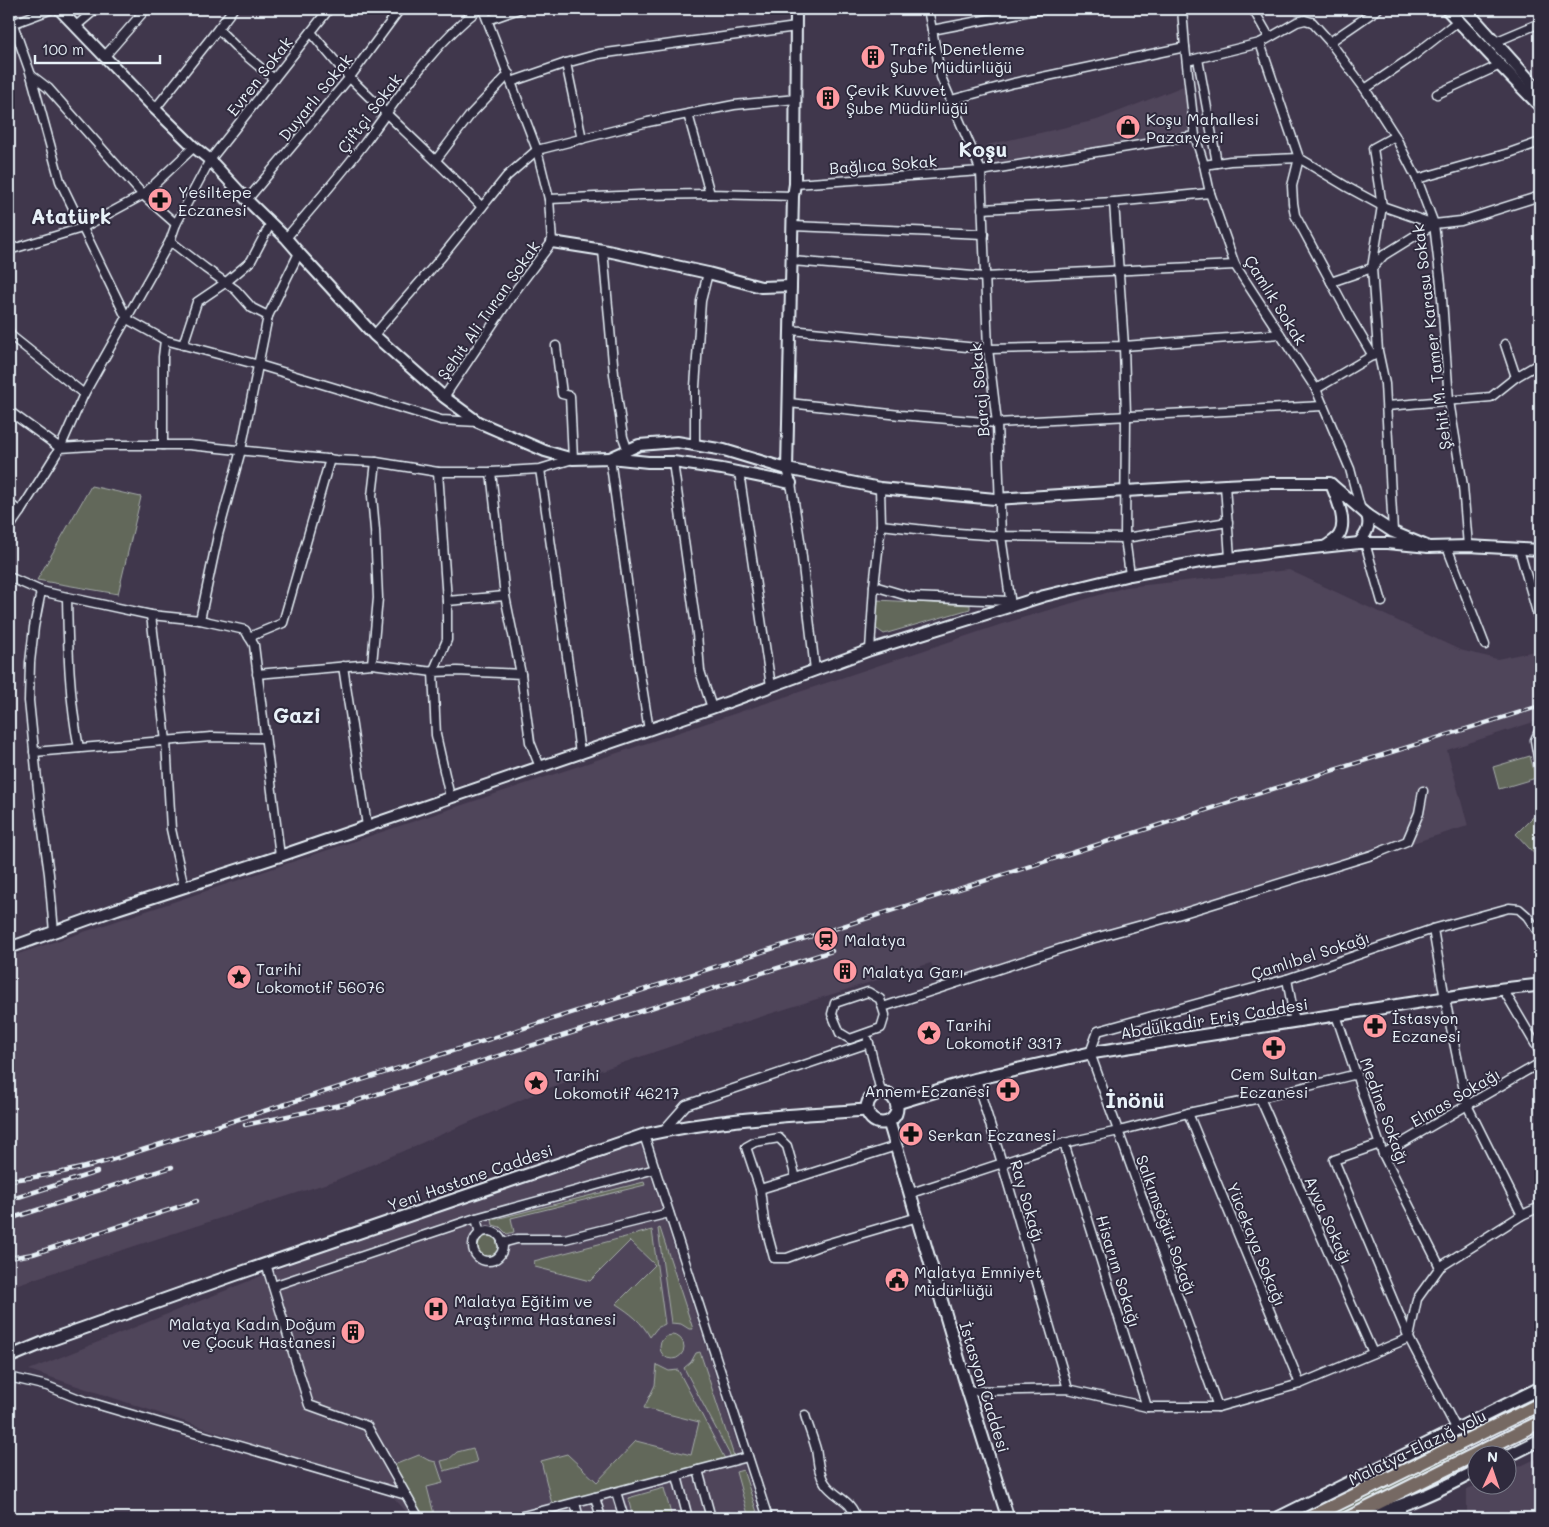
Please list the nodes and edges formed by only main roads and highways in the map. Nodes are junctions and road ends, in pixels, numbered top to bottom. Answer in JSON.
{"nodes":[{"id":1,"x":1447,"y":9,"type":"edge"},
{"id":2,"x":1465,"y":9,"type":"edge"},
{"id":3,"x":1540,"y":92,"type":"edge"},
{"id":4,"x":1540,"y":106,"type":"edge"},
{"id":5,"x":1540,"y":985,"type":"edge"},
{"id":6,"x":897,"y":1103,"type":"junction"},
{"id":7,"x":867,"y":1110,"type":"junction"},
{"id":8,"x":889,"y":1122,"type":"junction"},
{"id":9,"x":10,"y":1363,"type":"edge"},
{"id":10,"x":1540,"y":1388,"type":"edge"},
{"id":11,"x":1540,"y":1404,"type":"edge"},
{"id":12,"x":1540,"y":1422,"type":"edge"},
{"id":13,"x":1540,"y":1440,"type":"edge"},
{"id":14,"x":1516,"y":1451,"type":"edge"},
{"id":15,"x":1466,"y":1476,"type":"edge"},
{"id":16,"x":1401,"y":1512,"type":"edge"},
{"id":17,"x":1008,"y":1518,"type":"edge"},
{"id":18,"x":1278,"y":1518,"type":"edge"},
{"id":19,"x":1309,"y":1518,"type":"edge"},
{"id":20,"x":1350,"y":1518,"type":"edge"}],
"edges":[{"from":1,"to":4,"type":"main road"},
{"from":2,"to":3,"type":"main road"},
{"from":5,"to":6,"type":"main road","name":"Abdülkadir Eriş Caddesi"},
{"from":6,"to":7,"type":"main road"},
{"from":6,"to":8,"type":"main road"},
{"from":7,"to":8,"type":"main road"},
{"from":7,"to":9,"type":"main road","name":"Yeni Hastane Caddesi"},
{"from":8,"to":17,"type":"main road","name":"İstasyon Caddesi"},
{"from":10,"to":18,"type":"main road"},
{"from":11,"to":19,"type":"highway","name":"Malatya-Elazığ yolu"},
{"from":12,"to":20,"type":"highway","name":"Malatya-Elazığ yolu"},
{"from":13,"to":14,"type":"main road"},
{"from":15,"to":16,"type":"main road"},
{"from":16,"to":20,"type":"main road"}]}
